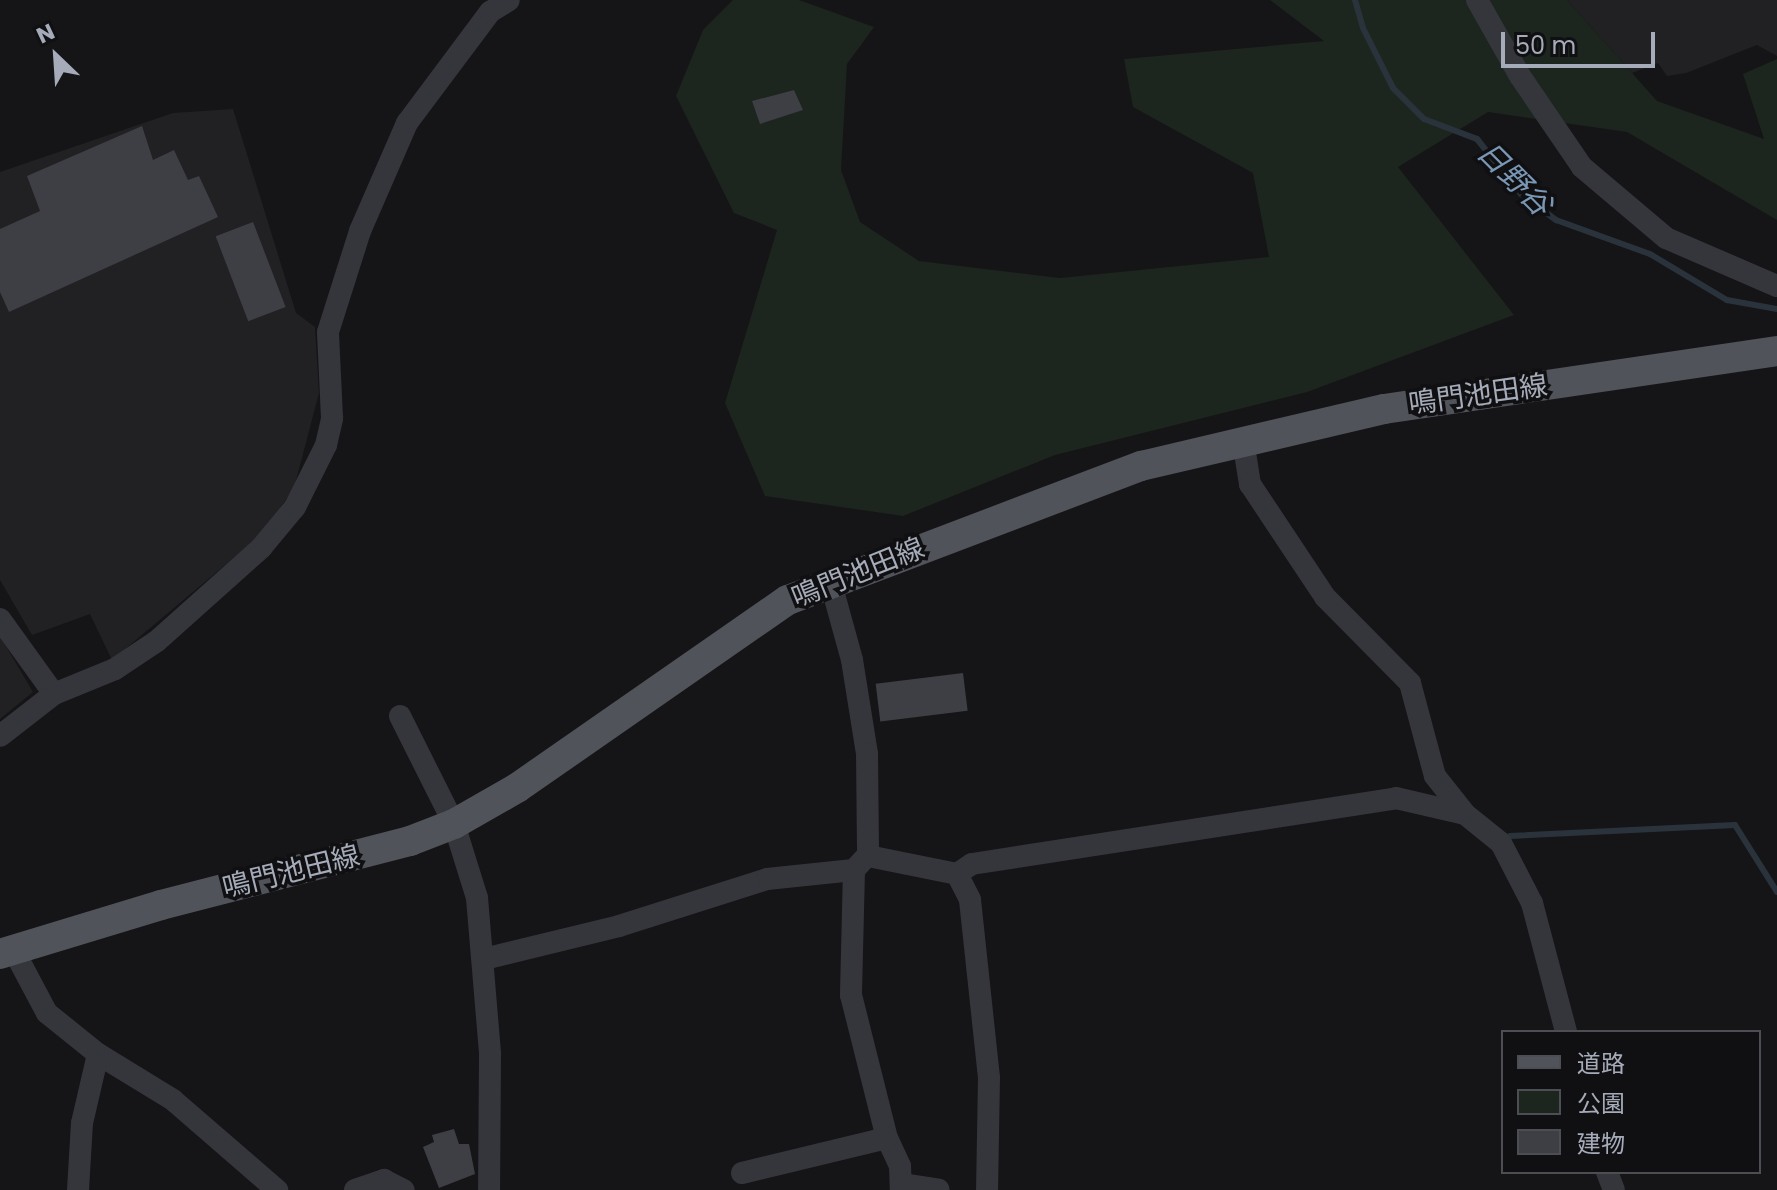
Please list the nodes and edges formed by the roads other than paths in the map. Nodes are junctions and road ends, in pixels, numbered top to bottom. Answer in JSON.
{"nodes":[{"id":1,"x":509,"y":0,"type":"edge"},
{"id":2,"x":1477,"y":0,"type":"edge"},
{"id":3,"x":1777,"y":286,"type":"edge"},
{"id":4,"x":1777,"y":351,"type":"edge"},
{"id":5,"x":1243,"y":440,"type":"junction"},
{"id":6,"x":830,"y":580,"type":"junction"},
{"id":7,"x":0,"y":619,"type":"edge"},
{"id":8,"x":54,"y":694,"type":"junction"},
{"id":9,"x":400,"y":716,"type":"dead end"},
{"id":10,"x":0,"y":736,"type":"edge"},
{"id":11,"x":1465,"y":814,"type":"junction"},
{"id":12,"x":454,"y":824,"type":"junction"},
{"id":13,"x":861,"y":863,"type":"junction"},
{"id":14,"x":957,"y":874,"type":"junction"},
{"id":15,"x":7,"y":952,"type":"edge"},
{"id":16,"x":484,"y":959,"type":"junction"},
{"id":17,"x":1565,"y":1030,"type":"edge"},
{"id":18,"x":98,"y":1054,"type":"junction"},
{"id":19,"x":887,"y":1138,"type":"junction"},
{"id":20,"x":742,"y":1173,"type":"dead end"},
{"id":21,"x":902,"y":1187,"type":"edge"},
{"id":22,"x":78,"y":1190,"type":"edge"},
{"id":23,"x":277,"y":1190,"type":"edge"},
{"id":24,"x":355,"y":1190,"type":"edge"},
{"id":25,"x":404,"y":1190,"type":"edge"},
{"id":26,"x":489,"y":1190,"type":"edge"},
{"id":27,"x":939,"y":1190,"type":"edge"},
{"id":28,"x":987,"y":1190,"type":"edge"}],
"edges":[{"from":1,"to":8,"type":"street"},
{"from":2,"to":3,"type":"street"},
{"from":4,"to":5,"type":"main road","name":"鳴門池田線"},
{"from":5,"to":6,"type":"main road","name":"鳴門池田線"},
{"from":5,"to":11,"type":"street"},
{"from":6,"to":12,"type":"main road","name":"鳴門池田線"},
{"from":6,"to":13,"type":"street"},
{"from":7,"to":8,"type":"street"},
{"from":8,"to":10,"type":"street"},
{"from":9,"to":12,"type":"street"},
{"from":11,"to":14,"type":"street"},
{"from":11,"to":17,"type":"street"},
{"from":12,"to":15,"type":"main road","name":"鳴門池田線"},
{"from":12,"to":16,"type":"street"},
{"from":13,"to":14,"type":"street"},
{"from":13,"to":16,"type":"street"},
{"from":13,"to":19,"type":"street"},
{"from":14,"to":28,"type":"street"},
{"from":15,"to":18,"type":"street"},
{"from":16,"to":26,"type":"street"},
{"from":18,"to":22,"type":"street"},
{"from":18,"to":23,"type":"street"},
{"from":19,"to":20,"type":"street"},
{"from":19,"to":21,"type":"street"},
{"from":21,"to":27,"type":"street"},
{"from":24,"to":25,"type":"street"}]}
